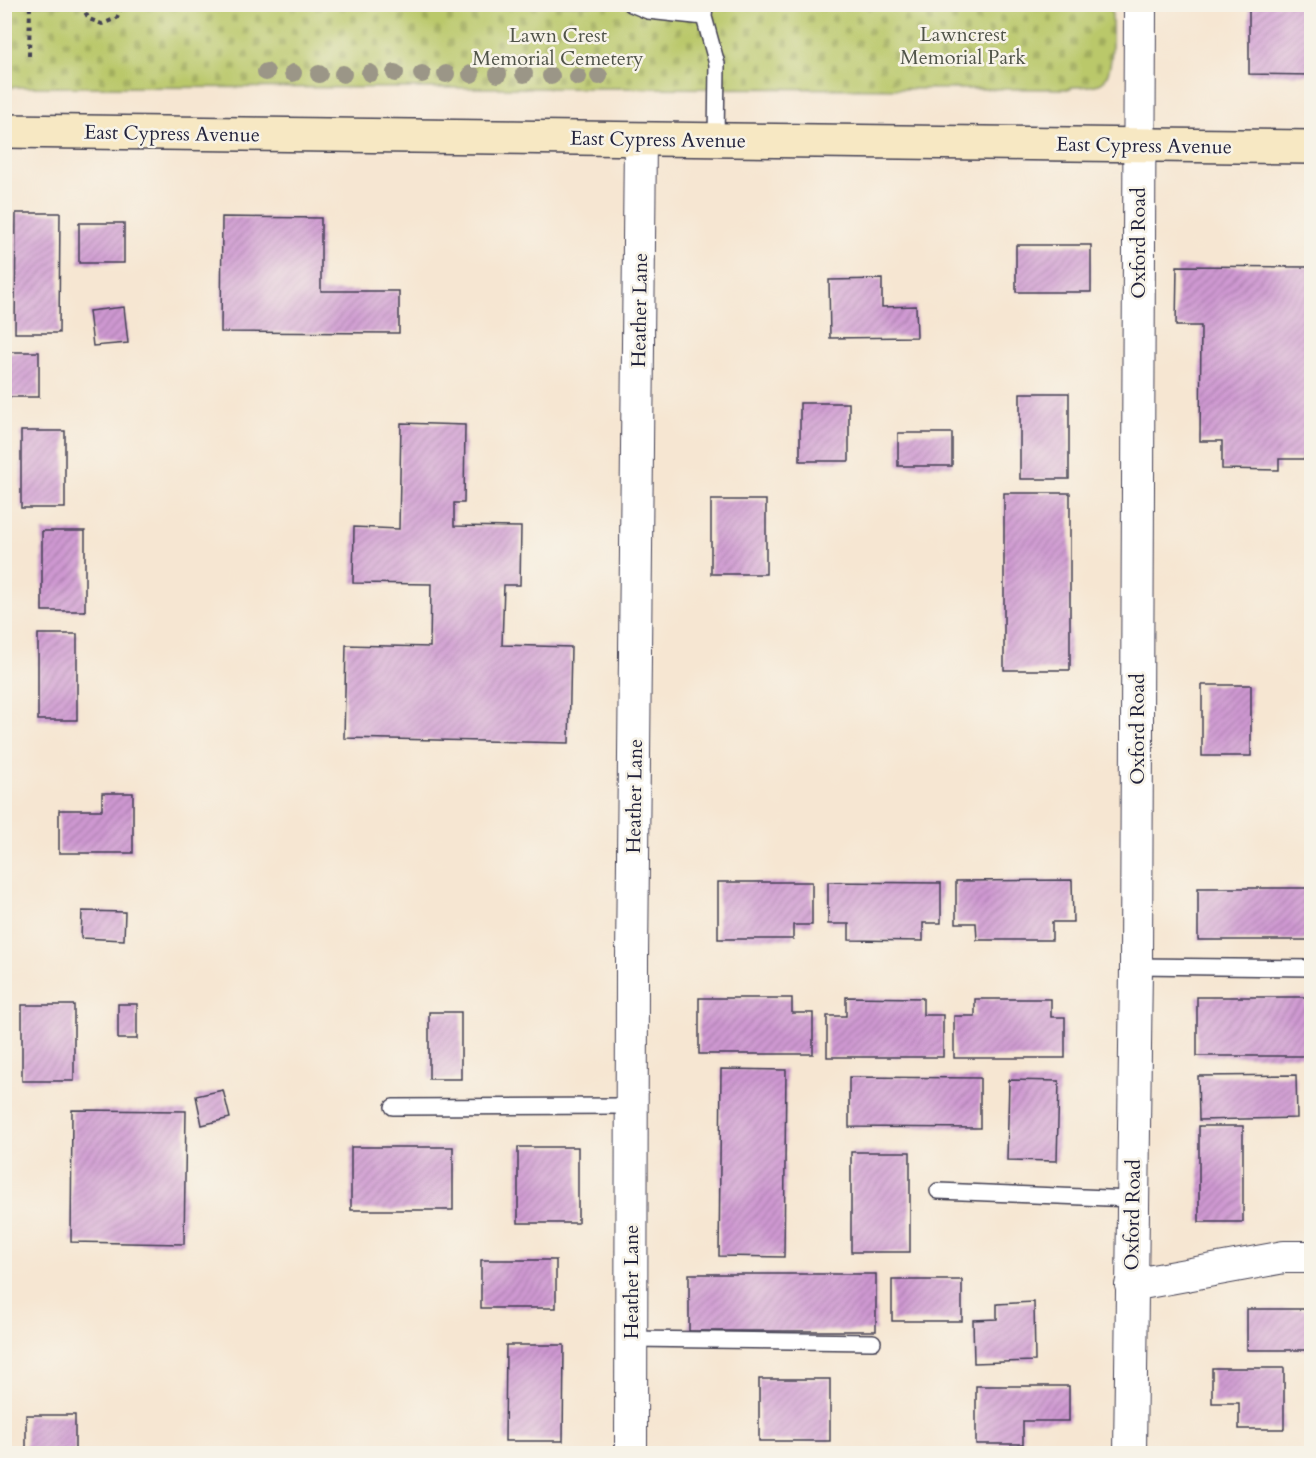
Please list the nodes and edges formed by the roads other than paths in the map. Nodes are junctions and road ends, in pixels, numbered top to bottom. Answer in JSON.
{"nodes":[{"id":1,"x":631,"y":4,"type":"edge"},
{"id":2,"x":1140,"y":4,"type":"edge"},
{"id":3,"x":705,"y":10,"type":"edge"},
{"id":4,"x":4,"y":131,"type":"edge"},
{"id":5,"x":640,"y":139,"type":"junction"},
{"id":6,"x":716,"y":140,"type":"junction"},
{"id":7,"x":1138,"y":146,"type":"junction"},
{"id":8,"x":1311,"y":147,"type":"edge"},
{"id":9,"x":1136,"y":966,"type":"junction"},
{"id":10,"x":1311,"y":968,"type":"edge"},
{"id":11,"x":631,"y":1106,"type":"junction"},
{"id":12,"x":393,"y":1107,"type":"dead end"},
{"id":13,"x":938,"y":1191,"type":"dead end"},
{"id":14,"x":1132,"y":1199,"type":"junction"},
{"id":15,"x":1311,"y":1257,"type":"edge"},
{"id":16,"x":1131,"y":1285,"type":"junction"},
{"id":17,"x":631,"y":1339,"type":"junction"},
{"id":18,"x":873,"y":1342,"type":"dead end"},
{"id":19,"x":631,"y":1454,"type":"edge"},
{"id":20,"x":1130,"y":1454,"type":"edge"}],
"edges":[{"from":1,"to":3,"type":"lane"},
{"from":2,"to":7,"type":"street","name":"Oxford Road"},
{"from":3,"to":6,"type":"lane"},
{"from":4,"to":5,"type":"main road","name":"East Cypress Avenue"},
{"from":5,"to":6,"type":"main road","name":"East Cypress Avenue"},
{"from":5,"to":11,"type":"street","name":"Heather Lane"},
{"from":6,"to":7,"type":"main road","name":"East Cypress Avenue"},
{"from":7,"to":8,"type":"main road","name":"East Cypress Avenue"},
{"from":7,"to":9,"type":"street","name":"Oxford Road"},
{"from":9,"to":10,"type":"lane"},
{"from":9,"to":14,"type":"street","name":"Oxford Road"},
{"from":11,"to":12,"type":"lane"},
{"from":11,"to":17,"type":"street","name":"Heather Lane"},
{"from":13,"to":14,"type":"lane"},
{"from":14,"to":16,"type":"street","name":"Oxford Road"},
{"from":15,"to":16,"type":"street"},
{"from":16,"to":20,"type":"street","name":"Oxford Road"},
{"from":17,"to":18,"type":"lane"},
{"from":17,"to":19,"type":"street","name":"Heather Lane"}]}
